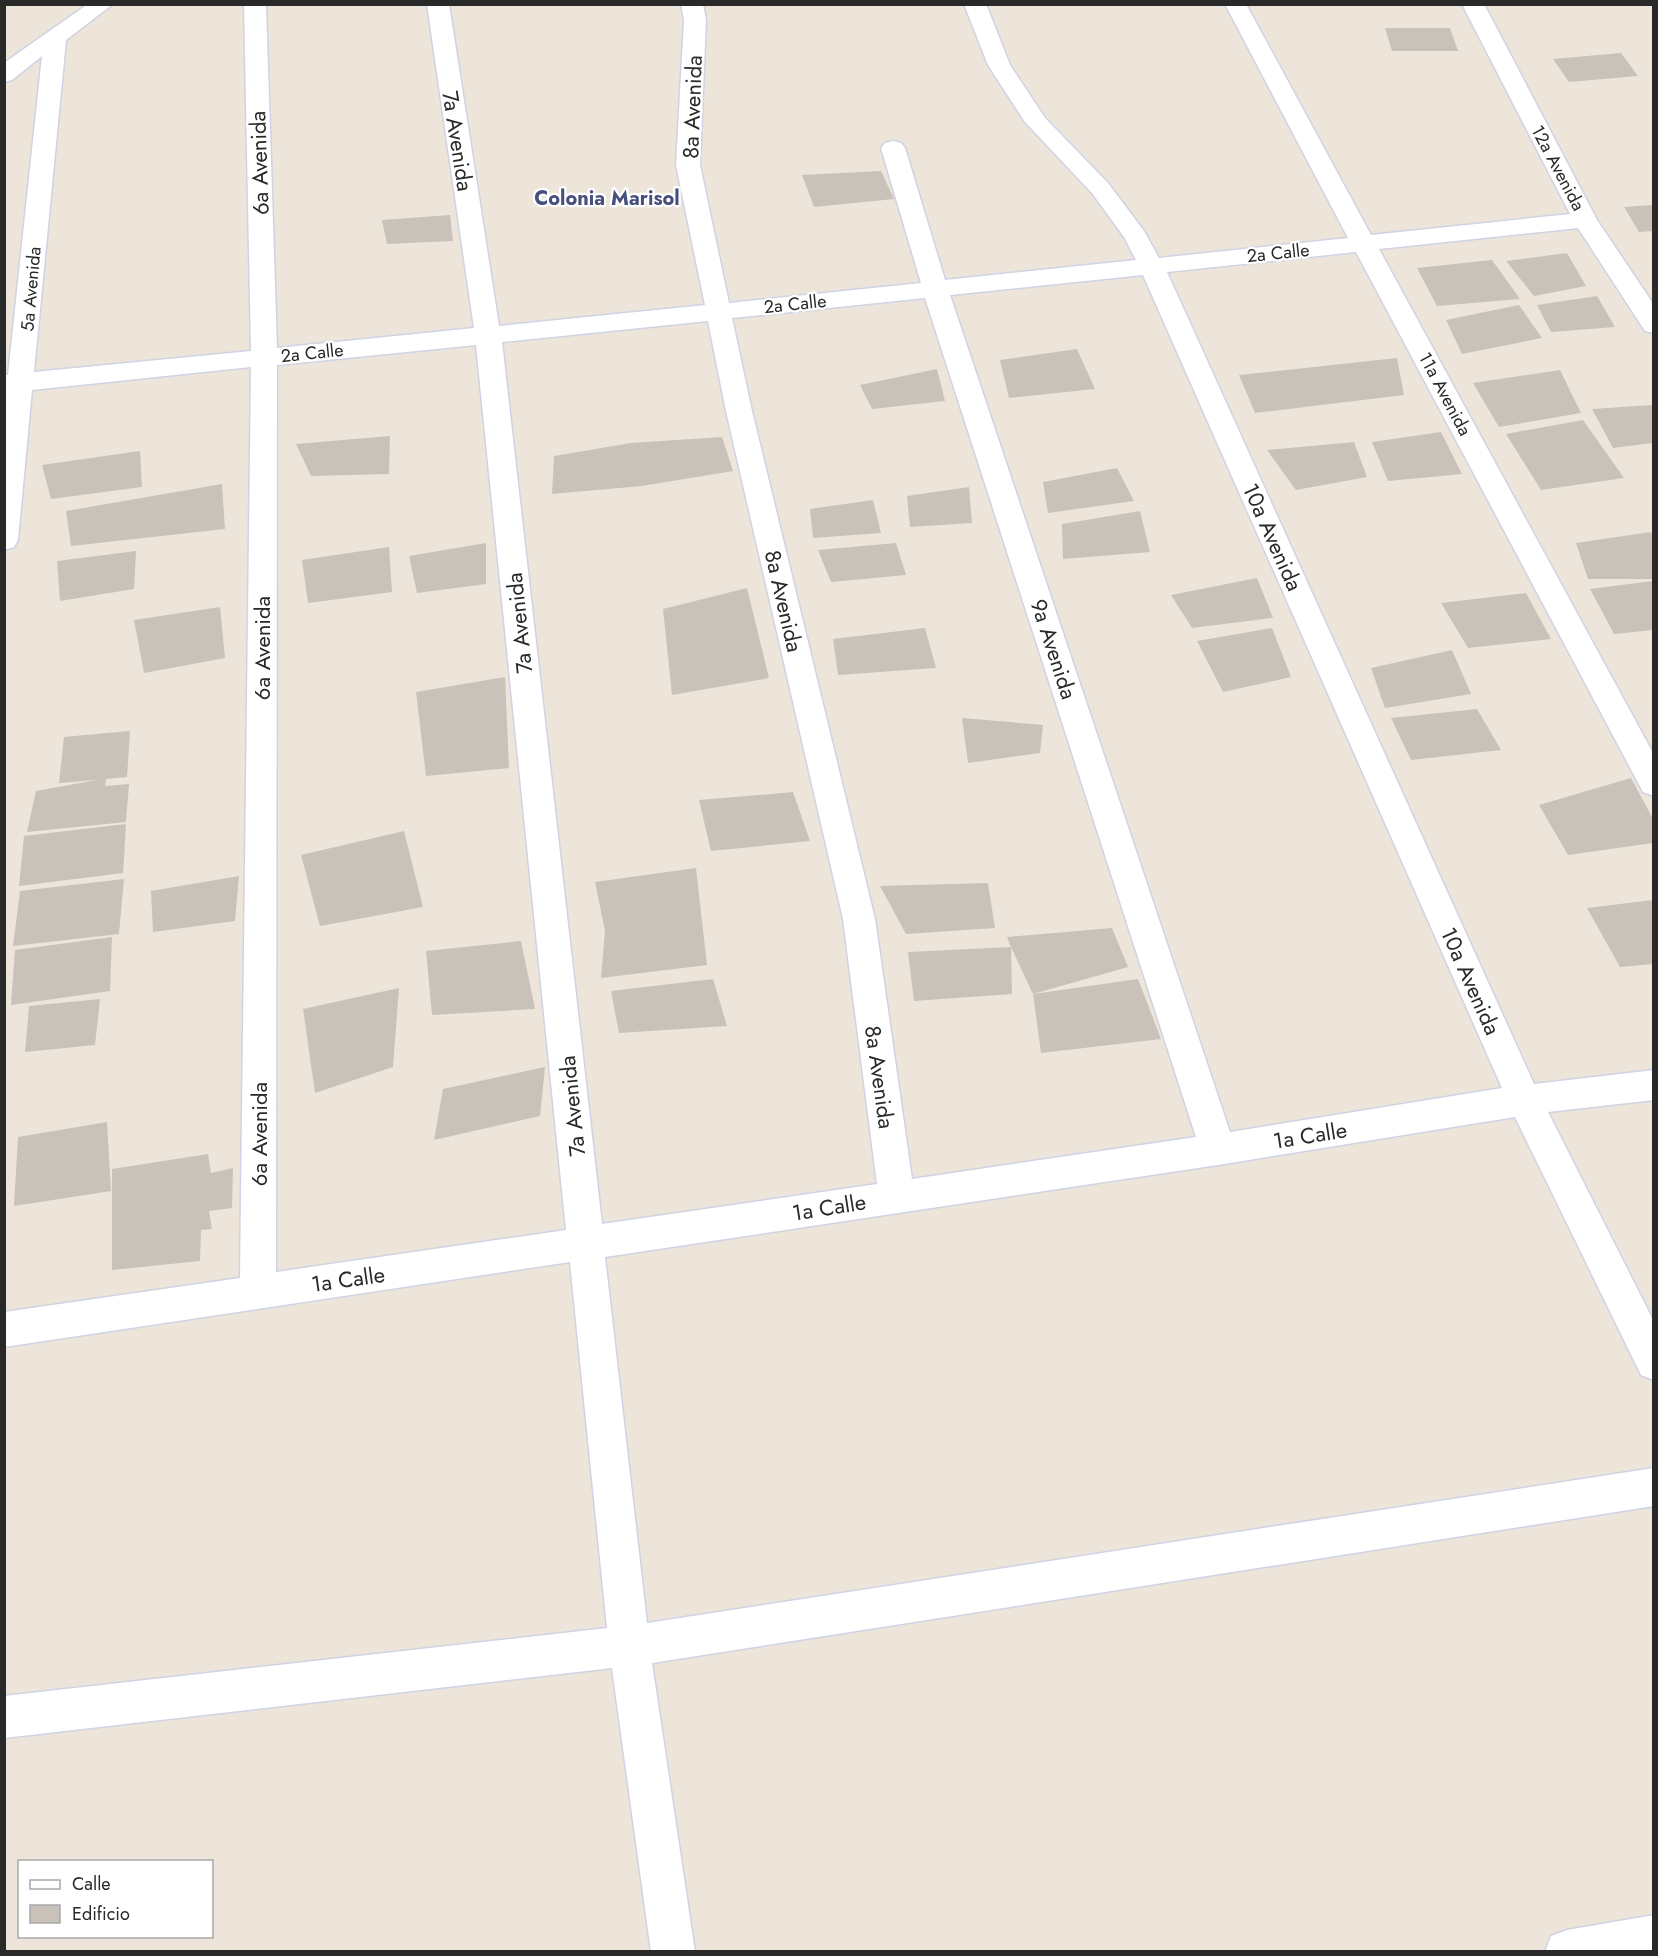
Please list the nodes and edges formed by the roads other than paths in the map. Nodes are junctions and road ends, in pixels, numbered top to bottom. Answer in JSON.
{"nodes":[{"id":1,"x":104,"y":4,"type":"edge"},
{"id":2,"x":255,"y":4,"type":"edge"},
{"id":3,"x":438,"y":4,"type":"edge"},
{"id":4,"x":692,"y":4,"type":"edge"},
{"id":5,"x":975,"y":4,"type":"edge"},
{"id":6,"x":1235,"y":4,"type":"edge"},
{"id":7,"x":1473,"y":4,"type":"edge"},
{"id":8,"x":55,"y":38,"type":"junction"},
{"id":9,"x":4,"y":75,"type":"edge"},
{"id":10,"x":893,"y":148,"type":"dead end"},
{"id":11,"x":1585,"y":220,"type":"junction"},
{"id":12,"x":1364,"y":244,"type":"junction"},
{"id":13,"x":1152,"y":267,"type":"junction"},
{"id":14,"x":935,"y":289,"type":"junction"},
{"id":15,"x":718,"y":312,"type":"junction"},
{"id":16,"x":1653,"y":325,"type":"edge"},
{"id":17,"x":488,"y":335,"type":"junction"},
{"id":18,"x":264,"y":358,"type":"junction"},
{"id":19,"x":13,"y":383,"type":"edge"},
{"id":20,"x":4,"y":540,"type":"edge"},
{"id":21,"x":1653,"y":784,"type":"edge"},
{"id":22,"x":1653,"y":1085,"type":"edge"},
{"id":23,"x":1524,"y":1100,"type":"junction"},
{"id":24,"x":1218,"y":1149,"type":"junction"},
{"id":25,"x":897,"y":1197,"type":"junction"},
{"id":26,"x":587,"y":1244,"type":"junction"},
{"id":27,"x":258,"y":1293,"type":"junction"},
{"id":28,"x":4,"y":1330,"type":"edge"},
{"id":29,"x":1653,"y":1362,"type":"edge"},
{"id":30,"x":1653,"y":1487,"type":"edge"},
{"id":31,"x":629,"y":1646,"type":"junction"},
{"id":32,"x":4,"y":1717,"type":"edge"},
{"id":33,"x":1653,"y":1937,"type":"edge"},
{"id":34,"x":673,"y":1952,"type":"edge"},
{"id":35,"x":1567,"y":1952,"type":"edge"}],
"edges":[{"from":1,"to":8,"type":"street"},
{"from":2,"to":18,"type":"street","name":"6a Avenida"},
{"from":3,"to":17,"type":"street","name":"7a Avenida"},
{"from":4,"to":15,"type":"street","name":"8a Avenida"},
{"from":5,"to":13,"type":"street","name":"10a Avenida"},
{"from":6,"to":12,"type":"street","name":"11a Avenida"},
{"from":7,"to":11,"type":"street","name":"12a Avenida"},
{"from":8,"to":9,"type":"street"},
{"from":8,"to":19,"type":"street","name":"5a Avenida"},
{"from":10,"to":14,"type":"street","name":"9a Avenida"},
{"from":11,"to":12,"type":"street","name":"2a Calle"},
{"from":11,"to":16,"type":"street","name":"12a Avenida"},
{"from":12,"to":13,"type":"street","name":"2a Calle"},
{"from":12,"to":21,"type":"street","name":"11a Avenida"},
{"from":13,"to":14,"type":"street","name":"2a Calle"},
{"from":13,"to":23,"type":"street","name":"10a Avenida"},
{"from":14,"to":15,"type":"street","name":"2a Calle"},
{"from":14,"to":24,"type":"street","name":"9a Avenida"},
{"from":15,"to":17,"type":"street","name":"2a Calle"},
{"from":15,"to":25,"type":"street","name":"8a Avenida"},
{"from":17,"to":18,"type":"street","name":"2a Calle"},
{"from":17,"to":26,"type":"street","name":"7a Avenida"},
{"from":18,"to":19,"type":"street","name":"2a Calle"},
{"from":18,"to":27,"type":"street","name":"6a Avenida"},
{"from":19,"to":20,"type":"street","name":"5a Avenida"},
{"from":22,"to":23,"type":"street","name":"1a Calle"},
{"from":23,"to":24,"type":"street","name":"1a Calle"},
{"from":23,"to":29,"type":"street","name":"10a Avenida"},
{"from":24,"to":25,"type":"street","name":"1a Calle"},
{"from":25,"to":26,"type":"street","name":"1a Calle"},
{"from":26,"to":27,"type":"street","name":"1a Calle"},
{"from":26,"to":31,"type":"street","name":"7a Avenida"},
{"from":27,"to":28,"type":"street","name":"1a Calle"},
{"from":30,"to":31,"type":"street"},
{"from":31,"to":32,"type":"street"},
{"from":31,"to":34,"type":"street","name":"7a Avenida"},
{"from":33,"to":35,"type":"street"}]}
